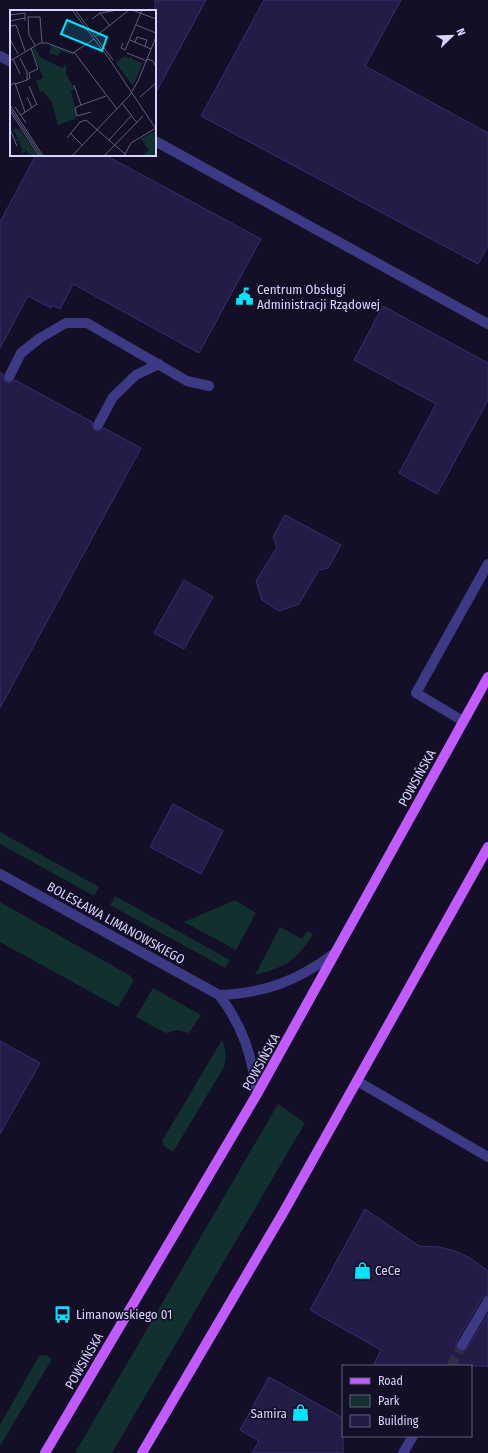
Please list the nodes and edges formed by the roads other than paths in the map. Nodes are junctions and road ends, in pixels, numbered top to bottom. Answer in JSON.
{"nodes":[{"id":1,"x":0,"y":56,"type":"edge"},
{"id":2,"x":10,"y":61,"type":"edge"},
{"id":3,"x":156,"y":141,"type":"edge"},
{"id":4,"x":488,"y":324,"type":"edge"},
{"id":5,"x":158,"y":364,"type":"junction"},
{"id":6,"x":10,"y":377,"type":"dead end"},
{"id":7,"x":209,"y":386,"type":"dead end"},
{"id":8,"x":98,"y":425,"type":"dead end"},
{"id":9,"x":488,"y":564,"type":"edge"},
{"id":10,"x":488,"y":677,"type":"edge"},
{"id":11,"x":464,"y":721,"type":"junction"},
{"id":12,"x":488,"y":847,"type":"edge"},
{"id":13,"x":0,"y":874,"type":"edge"},
{"id":14,"x":336,"y":953,"type":"junction"},
{"id":15,"x":219,"y":995,"type":"junction"},
{"id":16,"x":357,"y":1081,"type":"junction"},
{"id":17,"x":258,"y":1094,"type":"junction"},
{"id":18,"x":488,"y":1157,"type":"edge"},
{"id":19,"x":488,"y":1301,"type":"edge"},
{"id":20,"x":462,"y":1345,"type":"tunnel mouth"},
{"id":21,"x":412,"y":1437,"type":"edge"},
{"id":22,"x":46,"y":1453,"type":"edge"},
{"id":23,"x":142,"y":1453,"type":"edge"},
{"id":24,"x":403,"y":1453,"type":"edge"}],
"edges":[{"from":1,"to":2,"type":"street"},
{"from":3,"to":4,"type":"street"},
{"from":5,"to":6,"type":"street"},
{"from":5,"to":7,"type":"street"},
{"from":5,"to":8,"type":"street"},
{"from":9,"to":11,"type":"street"},
{"from":10,"to":11,"type":"main road","name":"POWSIŃSKA"},
{"from":11,"to":14,"type":"main road","name":"POWSIŃSKA"},
{"from":12,"to":16,"type":"main road"},
{"from":13,"to":15,"type":"street","name":"BOLESŁAWA LIMANOWSKIEGO"},
{"from":14,"to":15,"type":"street"},
{"from":14,"to":17,"type":"main road","name":"POWSIŃSKA"},
{"from":15,"to":17,"type":"street","name":"BOLESŁAWA LIMANOWSKIEGO"},
{"from":16,"to":18,"type":"street"},
{"from":16,"to":23,"type":"main road"},
{"from":17,"to":22,"type":"main road","name":"POWSIŃSKA"},
{"from":19,"to":20,"type":"street"},
{"from":21,"to":24,"type":"street"}]}
